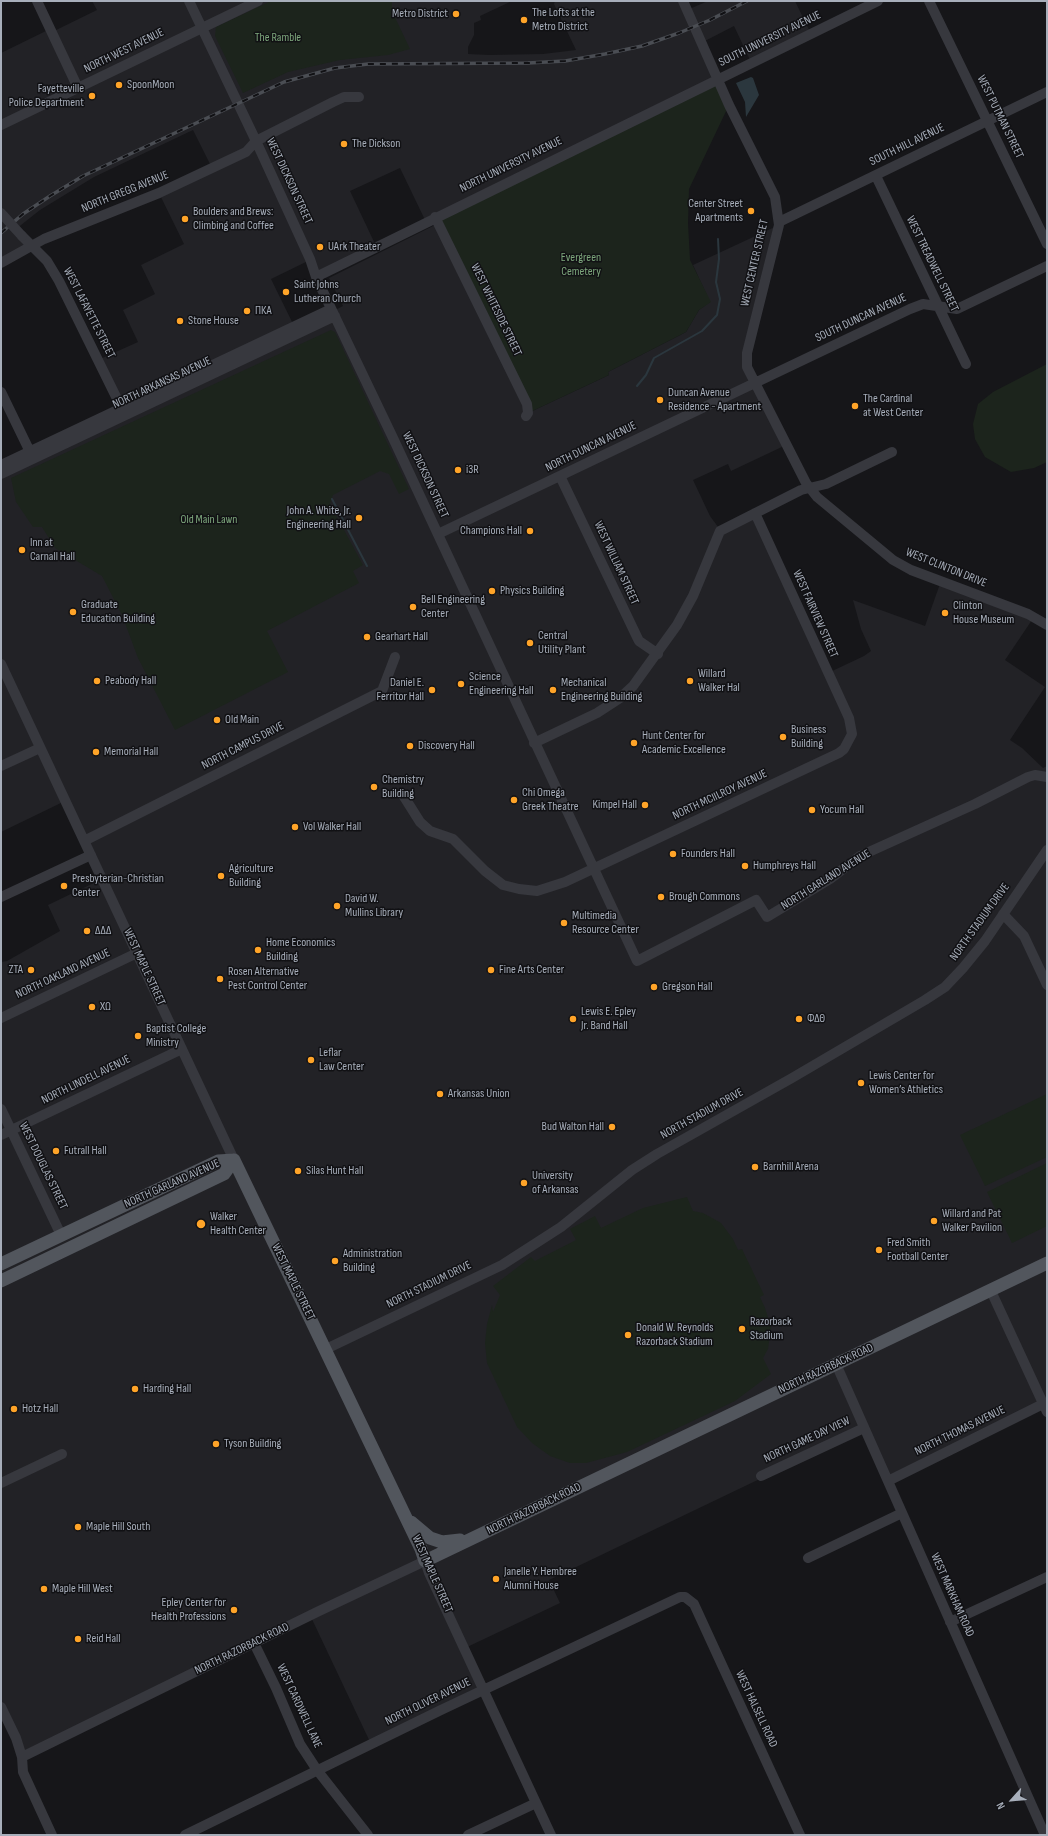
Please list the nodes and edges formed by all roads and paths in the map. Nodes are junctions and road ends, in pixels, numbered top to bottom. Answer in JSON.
{"nodes":[{"id":1,"x":37,"y":1,"type":"edge"},
{"id":2,"x":189,"y":1,"type":"edge"},
{"id":3,"x":258,"y":1,"type":"edge"},
{"id":4,"x":683,"y":1,"type":"edge"},
{"id":5,"x":878,"y":1,"type":"edge"},
{"id":6,"x":929,"y":1,"type":"edge"},
{"id":7,"x":202,"y":28,"type":"junction"},
{"id":8,"x":718,"y":79,"type":"junction"},
{"id":9,"x":78,"y":88,"type":"junction"},
{"id":10,"x":1047,"y":92,"type":"edge"},
{"id":11,"x":359,"y":97,"type":"dead end"},
{"id":12,"x":987,"y":121,"type":"junction"},
{"id":13,"x":1,"y":125,"type":"edge"},
{"id":14,"x":256,"y":141,"type":"junction"},
{"id":15,"x":876,"y":176,"type":"junction"},
{"id":16,"x":1,"y":213,"type":"edge"},
{"id":17,"x":436,"y":217,"type":"junction"},
{"id":18,"x":779,"y":222,"type":"junction"},
{"id":19,"x":1047,"y":244,"type":"edge"},
{"id":20,"x":32,"y":246,"type":"junction"},
{"id":21,"x":1,"y":263,"type":"edge"},
{"id":22,"x":1047,"y":266,"type":"edge"},
{"id":23,"x":316,"y":277,"type":"junction"},
{"id":24,"x":939,"y":308,"type":"junction"},
{"id":25,"x":333,"y":312,"type":"junction"},
{"id":26,"x":966,"y":364,"type":"dead end"},
{"id":27,"x":754,"y":383,"type":"junction"},
{"id":28,"x":1,"y":392,"type":"edge"},
{"id":29,"x":123,"y":412,"type":"junction"},
{"id":30,"x":526,"y":416,"type":"dead end"},
{"id":31,"x":892,"y":452,"type":"dead end"},
{"id":32,"x":32,"y":455,"type":"junction"},
{"id":33,"x":1,"y":465,"type":"edge"},
{"id":34,"x":1,"y":474,"type":"edge"},
{"id":35,"x":560,"y":476,"type":"junction"},
{"id":36,"x":809,"y":488,"type":"junction"},
{"id":37,"x":755,"y":513,"type":"junction"},
{"id":38,"x":438,"y":534,"type":"junction"},
{"id":39,"x":1047,"y":625,"type":"edge"},
{"id":40,"x":658,"y":654,"type":"junction"},
{"id":41,"x":395,"y":657,"type":"dead end"},
{"id":42,"x":1,"y":664,"type":"edge"},
{"id":43,"x":850,"y":740,"type":"joint"},
{"id":44,"x":534,"y":743,"type":"junction"},
{"id":45,"x":40,"y":748,"type":"junction"},
{"id":46,"x":1,"y":766,"type":"edge"},
{"id":47,"x":1047,"y":777,"type":"edge"},
{"id":48,"x":403,"y":795,"type":"dead end"},
{"id":49,"x":84,"y":841,"type":"junction"},
{"id":50,"x":1047,"y":850,"type":"edge"},
{"id":51,"x":91,"y":855,"type":"junction"},
{"id":52,"x":595,"y":868,"type":"junction"},
{"id":53,"x":1,"y":897,"type":"edge"},
{"id":54,"x":1003,"y":914,"type":"junction"},
{"id":55,"x":137,"y":953,"type":"junction"},
{"id":56,"x":637,"y":961,"type":"joint"},
{"id":57,"x":1047,"y":984,"type":"edge"},
{"id":58,"x":1,"y":1018,"type":"edge"},
{"id":59,"x":182,"y":1049,"type":"junction"},
{"id":60,"x":1,"y":1109,"type":"edge"},
{"id":61,"x":11,"y":1131,"type":"junction"},
{"id":62,"x":1,"y":1135,"type":"edge"},
{"id":63,"x":234,"y":1160,"type":"junction"},
{"id":64,"x":61,"y":1235,"type":"junction"},
{"id":65,"x":1047,"y":1263,"type":"edge"},
{"id":66,"x":1,"y":1264,"type":"edge"},
{"id":67,"x":1,"y":1281,"type":"edge"},
{"id":68,"x":991,"y":1291,"type":"junction"},
{"id":69,"x":326,"y":1349,"type":"junction"},
{"id":70,"x":836,"y":1364,"type":"junction"},
{"id":71,"x":1045,"y":1408,"type":"edge"},
{"id":72,"x":864,"y":1428,"type":"junction"},
{"id":73,"x":62,"y":1454,"type":"dead end"},
{"id":74,"x":761,"y":1476,"type":"dead end"},
{"id":75,"x":888,"y":1481,"type":"junction"},
{"id":76,"x":1,"y":1484,"type":"edge"},
{"id":77,"x":902,"y":1512,"type":"junction"},
{"id":78,"x":407,"y":1519,"type":"junction"},
{"id":79,"x":474,"y":1537,"type":"junction"},
{"id":80,"x":808,"y":1558,"type":"dead end"},
{"id":81,"x":425,"y":1561,"type":"junction"},
{"id":82,"x":1047,"y":1577,"type":"edge"},
{"id":83,"x":686,"y":1598,"type":"joint"},
{"id":84,"x":950,"y":1622,"type":"junction"},
{"id":85,"x":254,"y":1643,"type":"junction"},
{"id":86,"x":484,"y":1689,"type":"junction"},
{"id":87,"x":1,"y":1707,"type":"edge"},
{"id":88,"x":22,"y":1757,"type":"junction"},
{"id":89,"x":317,"y":1770,"type":"junction"},
{"id":90,"x":536,"y":1803,"type":"junction"},
{"id":91,"x":52,"y":1835,"type":"edge"},
{"id":92,"x":185,"y":1835,"type":"edge"},
{"id":93,"x":368,"y":1835,"type":"edge"},
{"id":94,"x":468,"y":1835,"type":"edge"},
{"id":95,"x":551,"y":1835,"type":"edge"},
{"id":96,"x":800,"y":1835,"type":"edge"},
{"id":97,"x":1045,"y":1835,"type":"edge"}],
"edges":[{"from":1,"to":9,"type":"street"},
{"from":2,"to":7,"type":"street","name":"WEST DICKSON STREET"},
{"from":3,"to":7,"type":"street","name":"NORTH WEST AVENUE"},
{"from":4,"to":8,"type":"street","name":"WEST CENTER STREET"},
{"from":5,"to":8,"type":"street","name":"SOUTH UNIVERSITY AVENUE"},
{"from":6,"to":12,"type":"street","name":"WEST PUTMAN STREET"},
{"from":7,"to":9,"type":"street","name":"NORTH WEST AVENUE"},
{"from":7,"to":14,"type":"street","name":"WEST DICKSON STREET"},
{"from":8,"to":17,"type":"street","name":"NORTH UNIVERSITY AVENUE"},
{"from":8,"to":18,"type":"street","name":"WEST CENTER STREET"},
{"from":9,"to":13,"type":"street","name":"NORTH WEST AVENUE"},
{"from":10,"to":12,"type":"street","name":"SOUTH HILL AVENUE"},
{"from":11,"to":14,"type":"street","name":"NORTH GREGG AVENUE"},
{"from":12,"to":15,"type":"street","name":"SOUTH HILL AVENUE"},
{"from":12,"to":19,"type":"street","name":"WEST PUTMAN STREET"},
{"from":14,"to":20,"type":"street","name":"NORTH GREGG AVENUE"},
{"from":14,"to":23,"type":"street","name":"WEST DICKSON STREET"},
{"from":15,"to":18,"type":"street","name":"SOUTH HILL AVENUE"},
{"from":15,"to":24,"type":"street","name":"WEST TREADWELL STREET"},
{"from":16,"to":20,"type":"street","name":"WEST LAFAYETTE STREET","bridge":true},
{"from":17,"to":23,"type":"street","name":"NORTH UNIVERSITY AVENUE"},
{"from":17,"to":30,"type":"street","name":"WEST WHITESIDE STREET"},
{"from":18,"to":27,"type":"street","name":"WEST CENTER STREET"},
{"from":20,"to":21,"type":"street","name":"NORTH GREGG AVENUE"},
{"from":20,"to":29,"type":"street","name":"WEST LAFAYETTE STREET"},
{"from":22,"to":24,"type":"street","name":"SOUTH DUNCAN AVENUE"},
{"from":23,"to":25,"type":"street","name":"WEST DICKSON STREET"},
{"from":24,"to":26,"type":"street","name":"WEST TREADWELL STREET"},
{"from":24,"to":27,"type":"street","name":"SOUTH DUNCAN AVENUE"},
{"from":25,"to":29,"type":"street","name":"NORTH ARKANSAS AVENUE"},
{"from":25,"to":38,"type":"street","name":"WEST DICKSON STREET"},
{"from":27,"to":35,"type":"street","name":"NORTH DUNCAN AVENUE"},
{"from":27,"to":36,"type":"street","name":"WEST CENTER STREET"},
{"from":28,"to":32,"type":"street"},
{"from":29,"to":32,"type":"street","name":"NORTH ARKANSAS AVENUE"},
{"from":31,"to":36,"type":"street"},
{"from":32,"to":33,"type":"street","name":"NORTH ARKANSAS AVENUE"},
{"from":32,"to":34,"type":"street","name":"NORTH ARKANSAS AVENUE"},
{"from":35,"to":38,"type":"street","name":"NORTH DUNCAN AVENUE"},
{"from":35,"to":40,"type":"street","name":"WEST WILLIAM STREET"},
{"from":36,"to":37,"type":"street"},
{"from":36,"to":39,"type":"street","name":"WEST CLINTON DRIVE"},
{"from":37,"to":40,"type":"street"},
{"from":37,"to":43,"type":"street","name":"WEST FAIRVIEW STREET"},
{"from":38,"to":44,"type":"street","name":"WEST DICKSON STREET"},
{"from":40,"to":44,"type":"street"},
{"from":41,"to":49,"type":"street","name":"NORTH CAMPUS DRIVE"},
{"from":42,"to":45,"type":"street","name":"WEST MAPLE STREET"},
{"from":43,"to":52,"type":"street","name":"NORTH MCIILROY AVENUE"},
{"from":44,"to":52,"type":"street","name":"WEST DICKSON STREET"},
{"from":45,"to":46,"type":"street"},
{"from":45,"to":49,"type":"street","name":"WEST MAPLE STREET"},
{"from":47,"to":56,"type":"street","name":"NORTH GARLAND AVENUE"},
{"from":48,"to":52,"type":"street","name":"NORTH MCIILROY AVENUE"},
{"from":49,"to":51,"type":"street","name":"WEST MAPLE STREET"},
{"from":50,"to":54,"type":"street","name":"NORTH STADIUM DRIVE"},
{"from":51,"to":53,"type":"street"},
{"from":51,"to":55,"type":"street","name":"WEST MAPLE STREET"},
{"from":52,"to":56,"type":"street","name":"WEST DICKSON STREET"},
{"from":54,"to":57,"type":"street"},
{"from":54,"to":69,"type":"street","name":"NORTH STADIUM DRIVE"},
{"from":55,"to":58,"type":"street","name":"NORTH OAKLAND AVENUE"},
{"from":55,"to":59,"type":"street","name":"WEST MAPLE STREET"},
{"from":59,"to":61,"type":"street","name":"NORTH LINDELL AVENUE"},
{"from":59,"to":63,"type":"street","name":"WEST MAPLE STREET"},
{"from":60,"to":61,"type":"street","name":"WEST DOUGLAS STREET"},
{"from":61,"to":62,"type":"street","name":"NORTH LINDELL AVENUE"},
{"from":61,"to":64,"type":"street","name":"WEST DOUGLAS STREET"},
{"from":63,"to":64,"type":"main road","name":"NORTH GARLAND AVENUE"},
{"from":63,"to":67,"type":"main road","name":"NORTH GARLAND AVENUE"},
{"from":63,"to":69,"type":"main road","name":"WEST MAPLE STREET"},
{"from":64,"to":66,"type":"main road","name":"NORTH GARLAND AVENUE"},
{"from":65,"to":68,"type":"main road","name":"NORTH RAZORBACK ROAD"},
{"from":68,"to":70,"type":"main road","name":"NORTH RAZORBACK ROAD"},
{"from":68,"to":71,"type":"street"},
{"from":69,"to":78,"type":"main road","name":"WEST MAPLE STREET"},
{"from":70,"to":72,"type":"street","name":"WEST MARKHAM ROAD"},
{"from":70,"to":79,"type":"main road","name":"NORTH RAZORBACK ROAD"},
{"from":71,"to":75,"type":"street","name":"NORTH THOMAS AVENUE"},
{"from":72,"to":74,"type":"street","name":"NORTH GAME DAY VIEW"},
{"from":72,"to":75,"type":"street","name":"WEST MARKHAM ROAD"},
{"from":73,"to":76,"type":"street"},
{"from":75,"to":77,"type":"street","name":"WEST MARKHAM ROAD"},
{"from":77,"to":80,"type":"street"},
{"from":77,"to":84,"type":"street","name":"WEST MARKHAM ROAD"},
{"from":78,"to":79,"type":"main road"},
{"from":78,"to":81,"type":"main road","name":"WEST MAPLE STREET"},
{"from":79,"to":81,"type":"main road","name":"NORTH RAZORBACK ROAD"},
{"from":81,"to":85,"type":"street","name":"NORTH RAZORBACK ROAD"},
{"from":81,"to":86,"type":"street","name":"WEST MAPLE STREET"},
{"from":82,"to":84,"type":"street"},
{"from":83,"to":86,"type":"street","name":"NORTH OLIVER AVENUE"},
{"from":83,"to":96,"type":"street","name":"WEST HALSELL ROAD"},
{"from":84,"to":97,"type":"street","name":"WEST MARKHAM ROAD"},
{"from":85,"to":88,"type":"street","name":"NORTH RAZORBACK ROAD"},
{"from":85,"to":89,"type":"street","name":"WEST CARDWELL LANE"},
{"from":86,"to":89,"type":"street","name":"NORTH OLIVER AVENUE"},
{"from":86,"to":90,"type":"street","name":"WEST MAPLE STREET"},
{"from":87,"to":88,"type":"street"},
{"from":88,"to":91,"type":"street"},
{"from":89,"to":92,"type":"street","name":"NORTH OLIVER AVENUE"},
{"from":89,"to":93,"type":"street","name":"WEST CARDWELL LANE"},
{"from":90,"to":94,"type":"street"},
{"from":90,"to":95,"type":"street","name":"WEST MAPLE STREET"}]}
